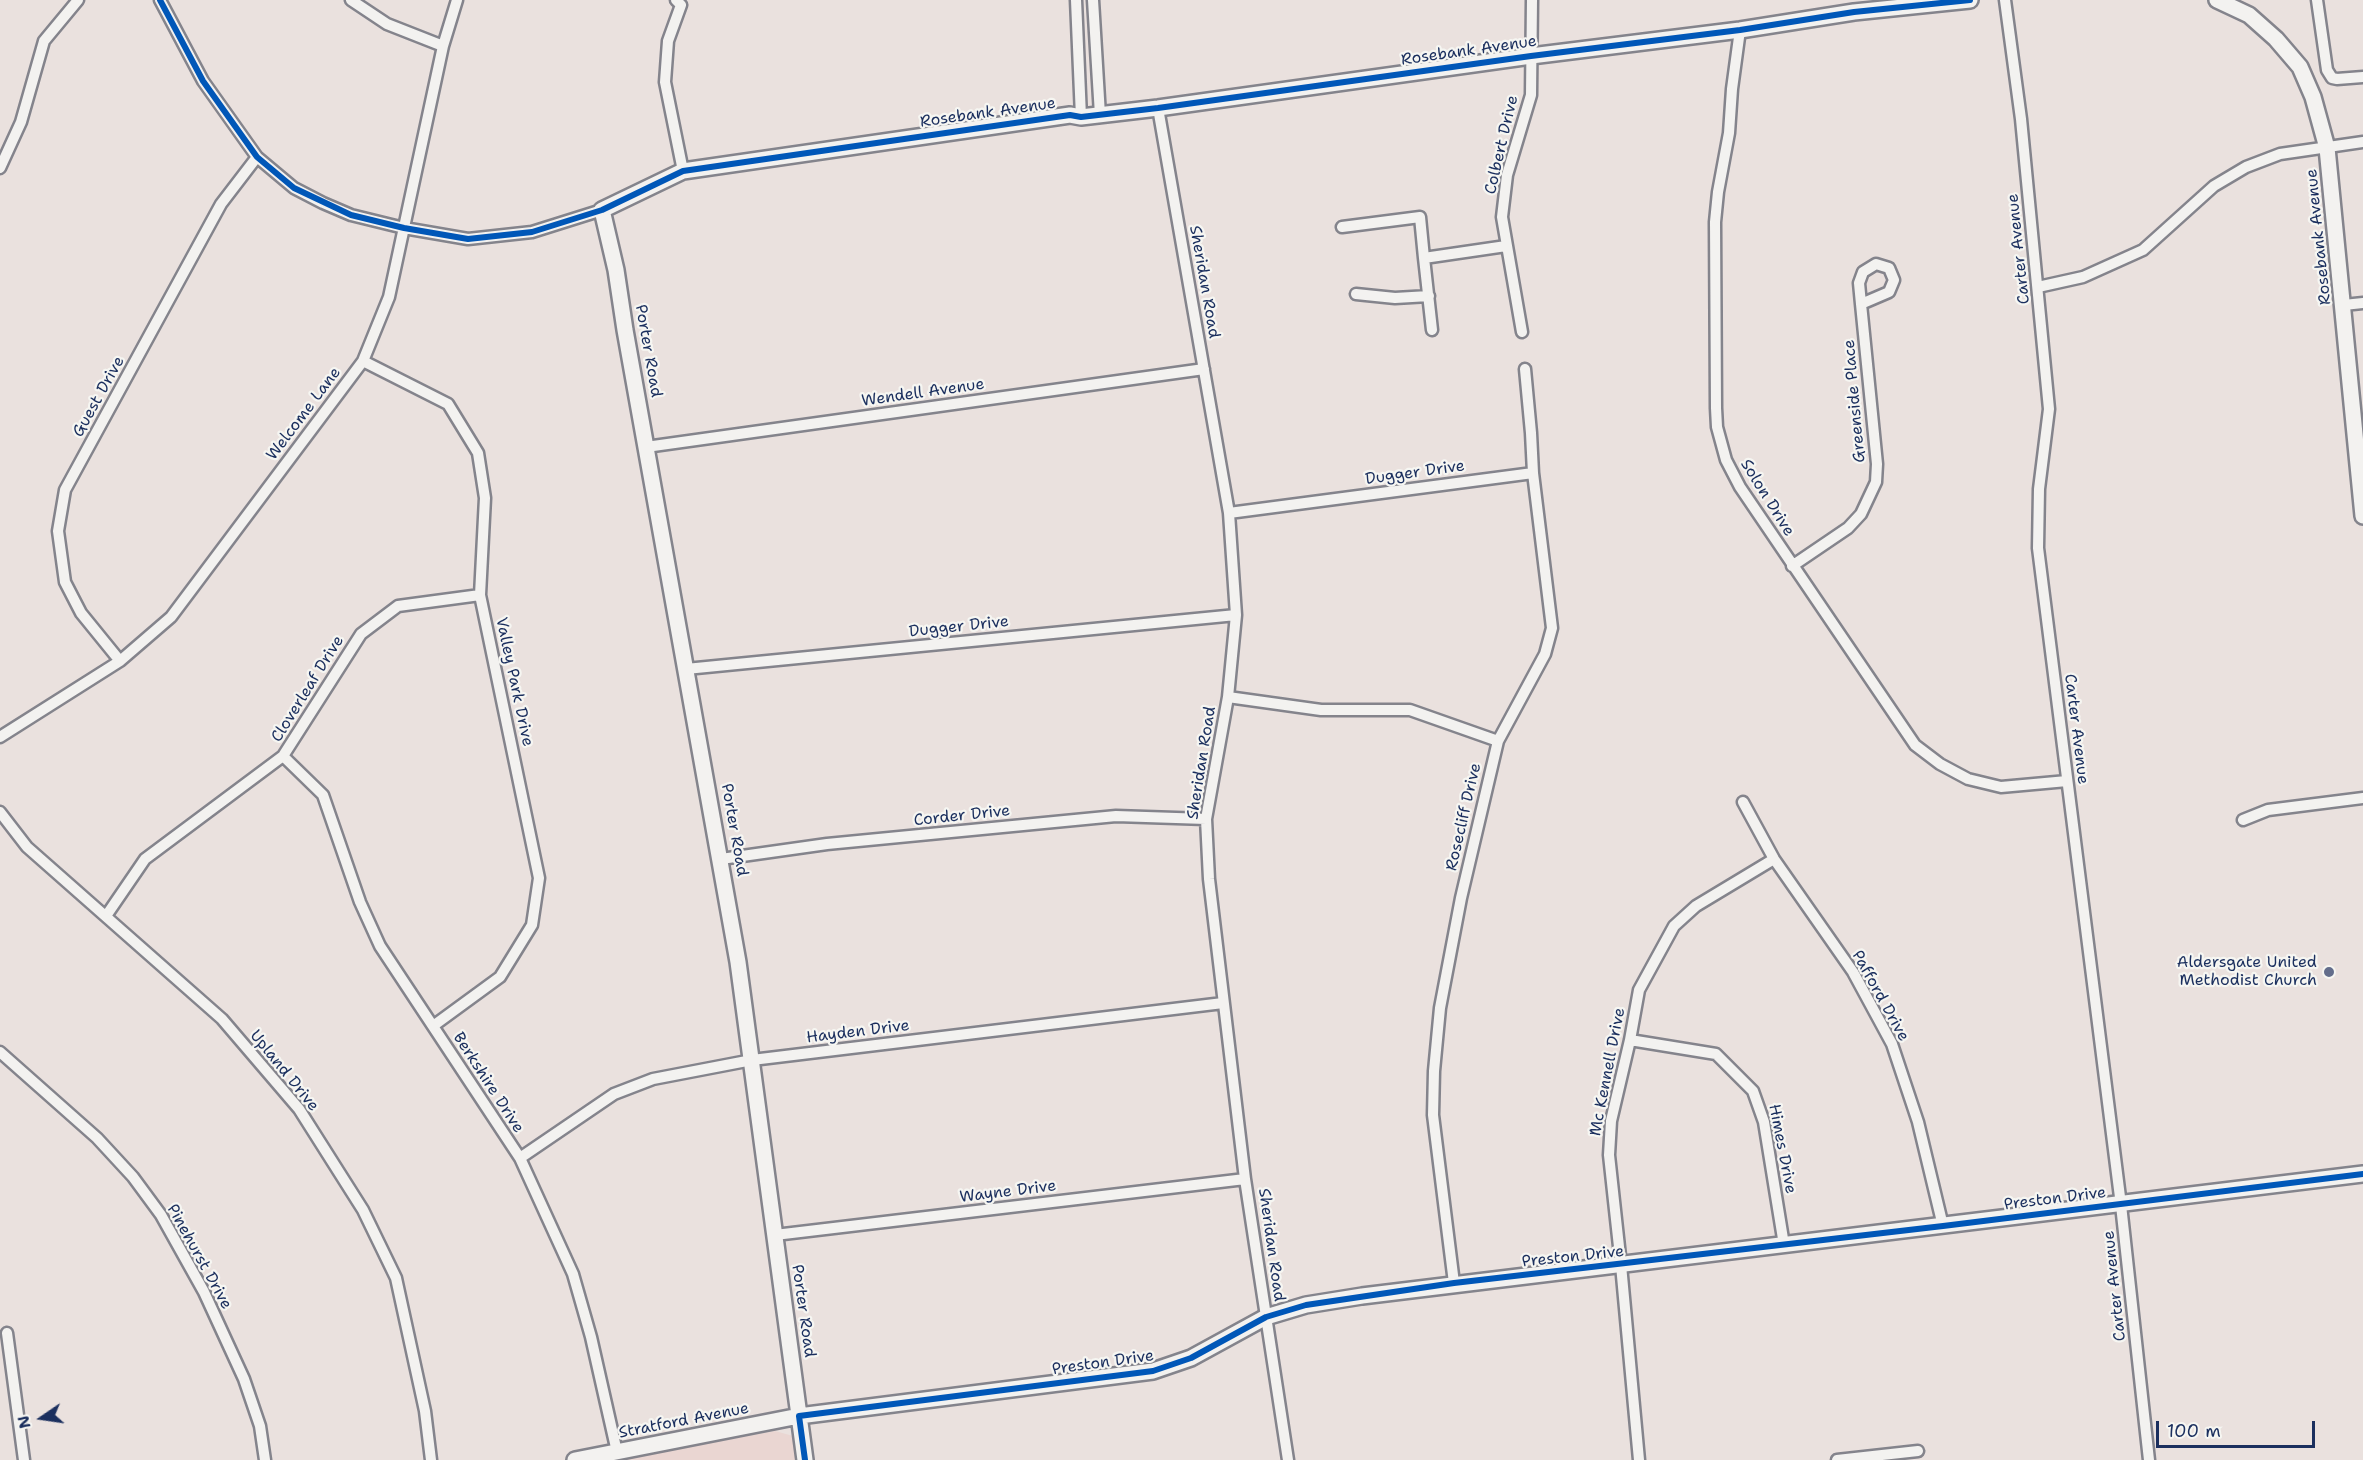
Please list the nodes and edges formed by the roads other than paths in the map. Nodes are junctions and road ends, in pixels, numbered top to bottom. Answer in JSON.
{"nodes":[{"id":1,"x":78,"y":0,"type":"edge"},
{"id":2,"x":160,"y":0,"type":"edge"},
{"id":3,"x":351,"y":0,"type":"edge"},
{"id":4,"x":457,"y":0,"type":"edge"},
{"id":5,"x":1076,"y":0,"type":"edge"},
{"id":6,"x":1093,"y":0,"type":"edge"},
{"id":7,"x":1532,"y":0,"type":"edge"},
{"id":8,"x":1970,"y":0,"type":"edge"},
{"id":9,"x":2005,"y":0,"type":"edge"},
{"id":10,"x":2217,"y":0,"type":"edge"},
{"id":11,"x":2317,"y":0,"type":"edge"},
{"id":12,"x":682,"y":2,"type":"edge"},
{"id":13,"x":1851,"y":6,"type":"edge"},
{"id":14,"x":1740,"y":30,"type":"junction"},
{"id":15,"x":443,"y":46,"type":"junction"},
{"id":16,"x":1531,"y":56,"type":"junction"},
{"id":17,"x":2363,"y":77,"type":"edge"},
{"id":18,"x":1158,"y":108,"type":"junction"},
{"id":19,"x":1100,"y":115,"type":"junction"},
{"id":20,"x":1081,"y":117,"type":"junction"},
{"id":21,"x":2363,"y":142,"type":"edge"},
{"id":22,"x":2327,"y":148,"type":"junction"},
{"id":23,"x":257,"y":157,"type":"junction"},
{"id":24,"x":0,"y":168,"type":"edge"},
{"id":25,"x":683,"y":171,"type":"junction"},
{"id":26,"x":602,"y":210,"type":"junction"},
{"id":27,"x":1342,"y":227,"type":"dead end"},
{"id":28,"x":404,"y":228,"type":"junction"},
{"id":29,"x":1506,"y":246,"type":"junction"},
{"id":30,"x":1424,"y":258,"type":"junction"},
{"id":31,"x":2038,"y":287,"type":"junction"},
{"id":32,"x":1356,"y":294,"type":"dead end"},
{"id":33,"x":1429,"y":296,"type":"junction"},
{"id":34,"x":2363,"y":303,"type":"edge"},
{"id":35,"x":1861,"y":304,"type":"dead end"},
{"id":36,"x":2344,"y":305,"type":"junction"},
{"id":37,"x":1432,"y":330,"type":"dead end"},
{"id":38,"x":1522,"y":332,"type":"dead end"},
{"id":39,"x":363,"y":361,"type":"junction"},
{"id":40,"x":1204,"y":369,"type":"junction"},
{"id":41,"x":1525,"y":369,"type":"dead end"},
{"id":42,"x":646,"y":447,"type":"junction"},
{"id":43,"x":1533,"y":473,"type":"junction"},
{"id":44,"x":1229,"y":513,"type":"junction"},
{"id":45,"x":2363,"y":516,"type":"edge"},
{"id":46,"x":1792,"y":566,"type":"junction"},
{"id":47,"x":480,"y":595,"type":"junction"},
{"id":48,"x":1236,"y":615,"type":"junction"},
{"id":49,"x":120,"y":661,"type":"junction"},
{"id":50,"x":686,"y":669,"type":"junction"},
{"id":51,"x":1228,"y":697,"type":"junction"},
{"id":52,"x":0,"y":737,"type":"edge"},
{"id":53,"x":1498,"y":741,"type":"junction"},
{"id":54,"x":284,"y":756,"type":"junction"},
{"id":55,"x":2067,"y":781,"type":"junction"},
{"id":56,"x":2363,"y":798,"type":"edge"},
{"id":57,"x":1743,"y":802,"type":"dead end"},
{"id":58,"x":0,"y":812,"type":"edge"},
{"id":59,"x":1206,"y":819,"type":"junction"},
{"id":60,"x":2243,"y":820,"type":"dead end"},
{"id":61,"x":721,"y":859,"type":"junction"},
{"id":62,"x":1774,"y":859,"type":"junction"},
{"id":63,"x":106,"y":916,"type":"junction"},
{"id":64,"x":1223,"y":1003,"type":"junction"},
{"id":65,"x":433,"y":1026,"type":"junction"},
{"id":66,"x":1630,"y":1040,"type":"junction"},
{"id":67,"x":0,"y":1052,"type":"edge"},
{"id":68,"x":752,"y":1060,"type":"junction"},
{"id":69,"x":520,"y":1158,"type":"junction"},
{"id":70,"x":2363,"y":1174,"type":"edge"},
{"id":71,"x":1245,"y":1179,"type":"junction"},
{"id":72,"x":2121,"y":1205,"type":"junction"},
{"id":73,"x":1942,"y":1226,"type":"junction"},
{"id":74,"x":775,"y":1235,"type":"junction"},
{"id":75,"x":1784,"y":1245,"type":"junction"},
{"id":76,"x":1621,"y":1265,"type":"junction"},
{"id":77,"x":1454,"y":1283,"type":"junction"},
{"id":78,"x":1266,"y":1317,"type":"junction"},
{"id":79,"x":7,"y":1333,"type":"dead end"},
{"id":80,"x":800,"y":1416,"type":"junction"},
{"id":81,"x":1918,"y":1451,"type":"dead end"},
{"id":82,"x":617,"y":1452,"type":"junction"},
{"id":83,"x":24,"y":1460,"type":"edge"},
{"id":84,"x":265,"y":1460,"type":"edge"},
{"id":85,"x":431,"y":1460,"type":"edge"},
{"id":86,"x":574,"y":1460,"type":"edge"},
{"id":87,"x":805,"y":1460,"type":"edge"},
{"id":88,"x":1288,"y":1460,"type":"edge"},
{"id":89,"x":1639,"y":1460,"type":"edge"},
{"id":90,"x":1837,"y":1460,"type":"edge"},
{"id":91,"x":2149,"y":1460,"type":"edge"}],
"edges":[{"from":1,"to":24,"type":"street"},
{"from":2,"to":23,"type":"street","name":"Rosebank Avenue"},
{"from":3,"to":15,"type":"street"},
{"from":4,"to":15,"type":"street","name":"Welcome Lane"},
{"from":5,"to":20,"type":"street"},
{"from":6,"to":19,"type":"street"},
{"from":7,"to":16,"type":"street","name":"Colbert Drive"},
{"from":8,"to":13,"type":"street","name":"Rosebank Avenue"},
{"from":9,"to":31,"type":"street","name":"Carter Avenue"},
{"from":10,"to":22,"type":"street","name":"Rosebank Avenue"},
{"from":11,"to":17,"type":"street"},
{"from":12,"to":25,"type":"street"},
{"from":13,"to":14,"type":"street","name":"Rosebank Avenue"},
{"from":14,"to":16,"type":"street","name":"Rosebank Avenue"},
{"from":14,"to":46,"type":"street","name":"Solon Drive"},
{"from":15,"to":28,"type":"street","name":"Welcome Lane"},
{"from":16,"to":18,"type":"street","name":"Rosebank Avenue"},
{"from":16,"to":29,"type":"street","name":"Colbert Drive"},
{"from":18,"to":19,"type":"street","name":"Rosebank Avenue"},
{"from":18,"to":40,"type":"street","name":"Sheridan Road"},
{"from":19,"to":20,"type":"street","name":"Rosebank Avenue"},
{"from":20,"to":25,"type":"street","name":"Rosebank Avenue"},
{"from":21,"to":22,"type":"street"},
{"from":22,"to":31,"type":"street"},
{"from":22,"to":36,"type":"street","name":"Rosebank Avenue"},
{"from":23,"to":28,"type":"street","name":"Rosebank Avenue"},
{"from":23,"to":49,"type":"street","name":"Guest Drive"},
{"from":25,"to":26,"type":"street","name":"Rosebank Avenue"},
{"from":26,"to":28,"type":"street","name":"Rosebank Avenue"},
{"from":26,"to":42,"type":"street","name":"Porter Road"},
{"from":27,"to":30,"type":"street"},
{"from":28,"to":39,"type":"street","name":"Welcome Lane"},
{"from":29,"to":30,"type":"street"},
{"from":29,"to":38,"type":"street","name":"Colbert Drive"},
{"from":30,"to":33,"type":"street"},
{"from":31,"to":55,"type":"street","name":"Carter Avenue"},
{"from":32,"to":33,"type":"street"},
{"from":33,"to":37,"type":"street"},
{"from":34,"to":36,"type":"street"},
{"from":35,"to":46,"type":"street","name":"Greenside Place"},
{"from":36,"to":45,"type":"street","name":"Rosebank Avenue"},
{"from":39,"to":47,"type":"street","name":"Valley Park Drive"},
{"from":39,"to":49,"type":"street","name":"Welcome Lane"},
{"from":40,"to":42,"type":"street","name":"Wendell Avenue"},
{"from":40,"to":44,"type":"street","name":"Sheridan Road"},
{"from":41,"to":43,"type":"street","name":"Rosecliff Drive"},
{"from":42,"to":50,"type":"street","name":"Porter Road"},
{"from":43,"to":44,"type":"street","name":"Dugger Drive"},
{"from":43,"to":53,"type":"street","name":"Rosecliff Drive"},
{"from":44,"to":48,"type":"street","name":"Sheridan Road"},
{"from":46,"to":55,"type":"street","name":"Solon Drive"},
{"from":47,"to":54,"type":"street","name":"Cloverleaf Drive"},
{"from":47,"to":65,"type":"street","name":"Valley Park Drive"},
{"from":48,"to":50,"type":"street","name":"Dugger Drive"},
{"from":48,"to":51,"type":"street","name":"Sheridan Road"},
{"from":49,"to":52,"type":"street","name":"Welcome Lane"},
{"from":50,"to":61,"type":"street","name":"Porter Road"},
{"from":51,"to":53,"type":"street"},
{"from":51,"to":59,"type":"street","name":"Sheridan Road"},
{"from":53,"to":77,"type":"street","name":"Rosecliff Drive"},
{"from":54,"to":63,"type":"street","name":"Cloverleaf Drive"},
{"from":54,"to":65,"type":"street","name":"Berkshire Drive"},
{"from":55,"to":72,"type":"street","name":"Carter Avenue"},
{"from":56,"to":60,"type":"street"},
{"from":57,"to":62,"type":"street","name":"Pafford Drive"},
{"from":58,"to":63,"type":"street","name":"Upland Drive"},
{"from":59,"to":61,"type":"street","name":"Corder Drive"},
{"from":59,"to":64,"type":"street","name":"Sheridan Road"},
{"from":61,"to":68,"type":"street","name":"Porter Road"},
{"from":62,"to":66,"type":"street","name":"Mc Kennell Drive"},
{"from":62,"to":73,"type":"street","name":"Pafford Drive"},
{"from":63,"to":85,"type":"street","name":"Upland Drive"},
{"from":64,"to":68,"type":"street","name":"Hayden Drive"},
{"from":64,"to":71,"type":"street","name":"Sheridan Road"},
{"from":65,"to":69,"type":"street","name":"Berkshire Drive"},
{"from":66,"to":75,"type":"street","name":"Himes Drive"},
{"from":66,"to":76,"type":"street","name":"Mc Kennell Drive"},
{"from":67,"to":84,"type":"street","name":"Pinehurst Drive"},
{"from":68,"to":69,"type":"street","name":"Hayden Drive"},
{"from":68,"to":74,"type":"street","name":"Porter Road"},
{"from":69,"to":82,"type":"street","name":"Berkshire Drive"},
{"from":70,"to":72,"type":"street","name":"Preston Drive"},
{"from":71,"to":74,"type":"street","name":"Wayne Drive"},
{"from":71,"to":78,"type":"street","name":"Sheridan Road"},
{"from":72,"to":73,"type":"street","name":"Preston Drive"},
{"from":72,"to":91,"type":"street","name":"Carter Avenue"},
{"from":73,"to":75,"type":"street","name":"Preston Drive"},
{"from":74,"to":80,"type":"street","name":"Porter Road"},
{"from":75,"to":76,"type":"street","name":"Preston Drive"},
{"from":76,"to":77,"type":"street","name":"Preston Drive"},
{"from":76,"to":89,"type":"street","name":"Mc Kennell Drive"},
{"from":77,"to":78,"type":"street","name":"Preston Drive"},
{"from":78,"to":80,"type":"street","name":"Preston Drive"},
{"from":78,"to":88,"type":"street","name":"Sheridan Road"},
{"from":79,"to":83,"type":"street"},
{"from":80,"to":82,"type":"street","name":"Stratford Avenue"},
{"from":80,"to":87,"type":"street","name":"Porter Road"},
{"from":81,"to":90,"type":"street"},
{"from":82,"to":86,"type":"street","name":"Stratford Avenue"}]}
